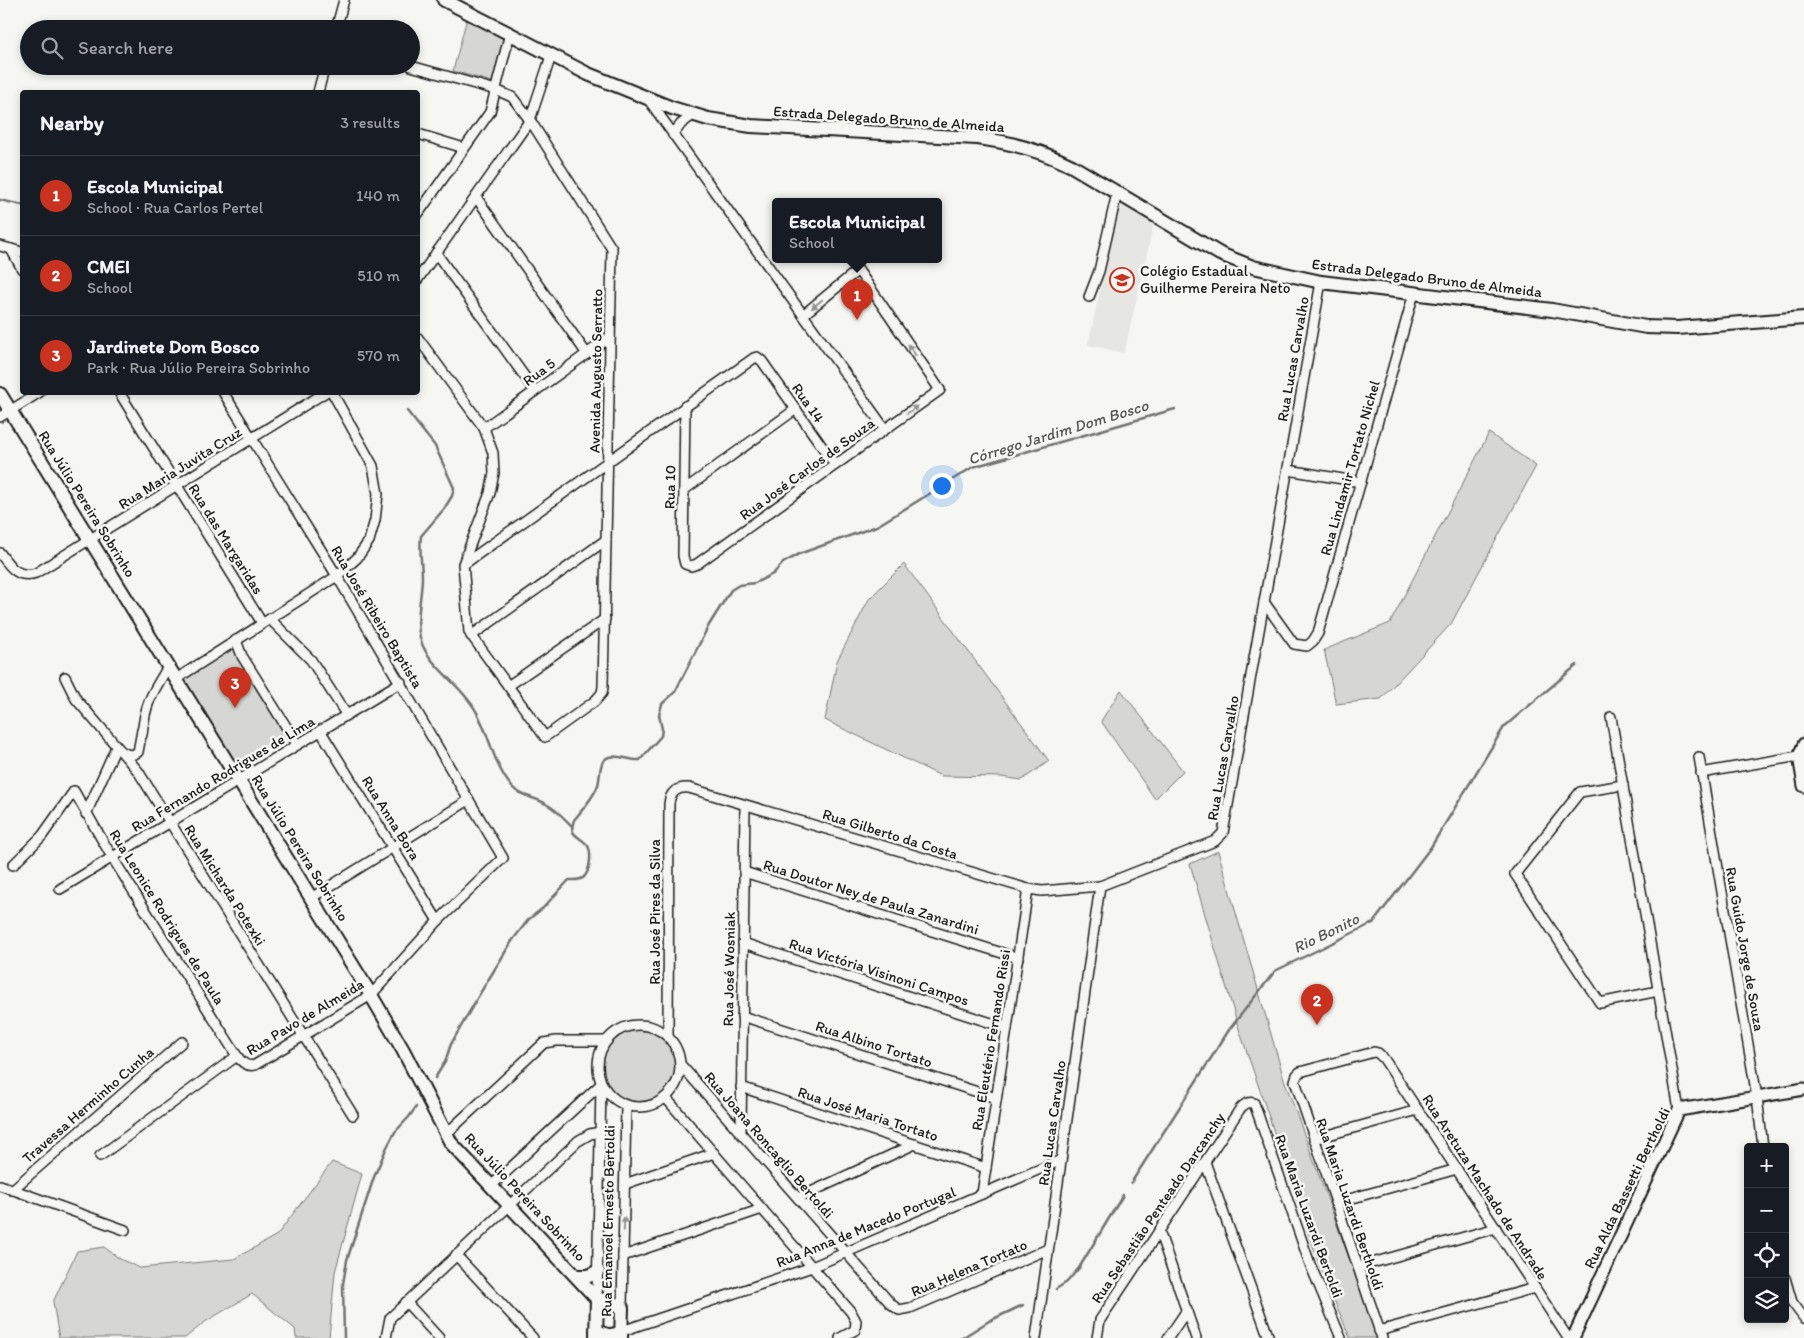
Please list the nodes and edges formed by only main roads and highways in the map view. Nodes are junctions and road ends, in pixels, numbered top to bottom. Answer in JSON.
{"nodes":[{"id":1,"x":444,"y":0,"type":"edge"},
{"id":2,"x":1804,"y":318,"type":"edge"},
{"id":3,"x":0,"y":394,"type":"edge"},
{"id":4,"x":5,"y":414,"type":"edge"},
{"id":5,"x":598,"y":1271,"type":"road end"},
{"id":6,"x":576,"y":1276,"type":"junction"},
{"id":7,"x":597,"y":1299,"type":"junction"},
{"id":8,"x":596,"y":1334,"type":"edge"},
{"id":9,"x":622,"y":1335,"type":"edge"}],
"edges":[{"from":1,"to":2,"type":"main road","name":"Estrada Delegado Bruno de Almeida"},
{"from":3,"to":4,"type":"main road","name":"Rua Júlio Pereira Sobrinho"},
{"from":4,"to":6,"type":"main road","name":"Rua Júlio Pereira Sobrinho"},
{"from":5,"to":6,"type":"main road"},
{"from":6,"to":7,"type":"main road","name":"Rua Júlio Pereira Sobrinho"},
{"from":7,"to":8,"type":"main road","name":"Rua Emanoel Ernesto Bertoldi"},
{"from":7,"to":9,"type":"main road","name":"Rua Emanoel Ernesto Bertoldi"},
{"from":8,"to":9,"type":"main road"}]}
